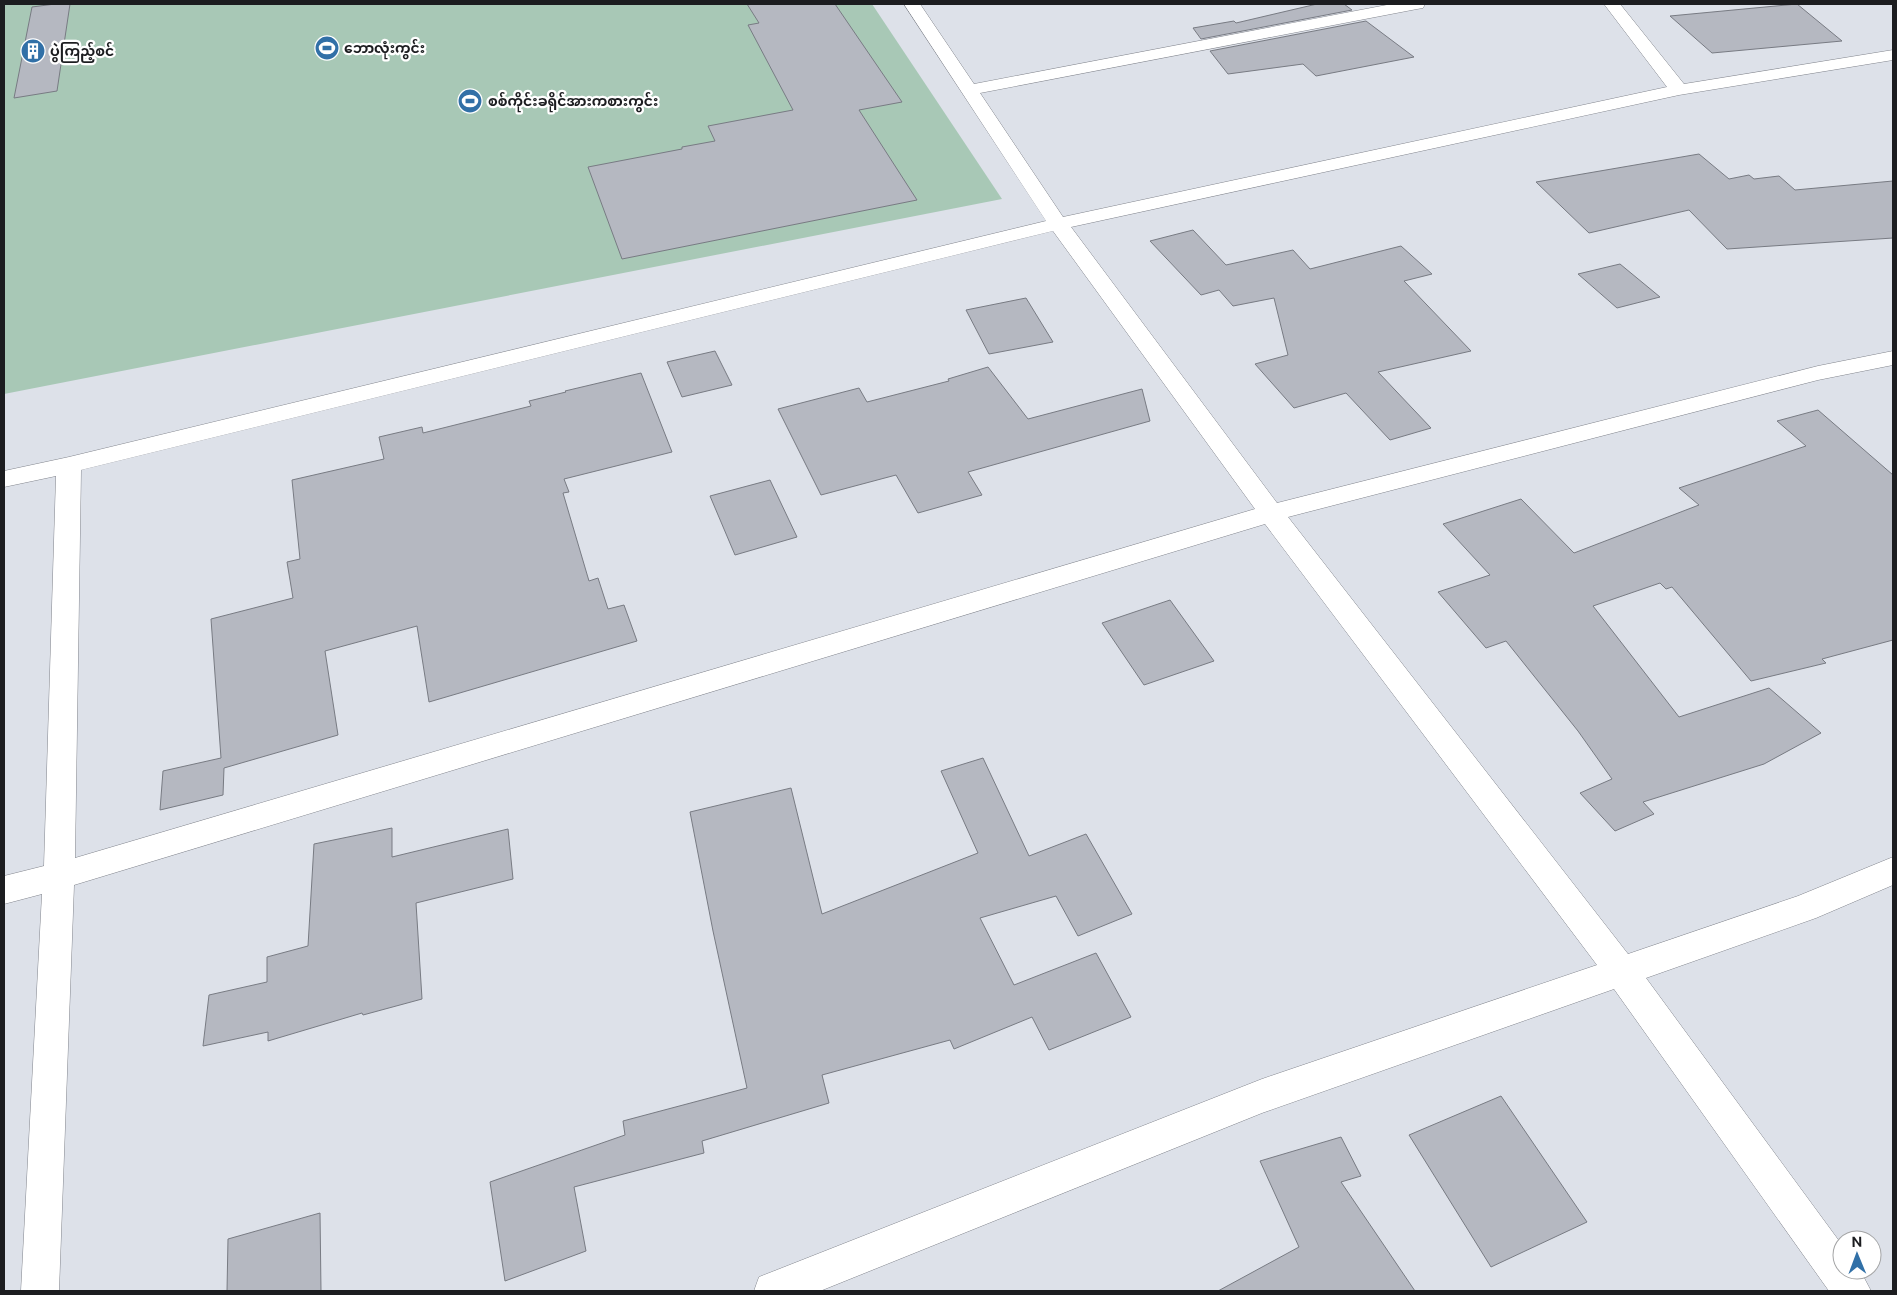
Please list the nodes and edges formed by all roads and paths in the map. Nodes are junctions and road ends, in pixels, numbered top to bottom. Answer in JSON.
{"nodes":[{"id":1,"x":912,"y":4,"type":"edge"},
{"id":2,"x":1417,"y":4,"type":"edge"},
{"id":3,"x":1612,"y":4,"type":"edge"},
{"id":4,"x":1893,"y":56,"type":"edge"},
{"id":5,"x":970,"y":90,"type":"junction"},
{"id":6,"x":1679,"y":90,"type":"junction"},
{"id":7,"x":1058,"y":224,"type":"junction"},
{"id":8,"x":1893,"y":358,"type":"edge"},
{"id":9,"x":68,"y":465,"type":"junction"},
{"id":10,"x":4,"y":479,"type":"edge"},
{"id":11,"x":1271,"y":512,"type":"junction"},
{"id":12,"x":1893,"y":871,"type":"edge"},
{"id":13,"x":59,"y":876,"type":"junction"},
{"id":14,"x":4,"y":890,"type":"edge"},
{"id":15,"x":1621,"y":972,"type":"junction"},
{"id":16,"x":40,"y":1291,"type":"edge"},
{"id":17,"x":773,"y":1291,"type":"edge"},
{"id":18,"x":1852,"y":1291,"type":"edge"}],
"edges":[{"from":1,"to":5,"type":"street"},
{"from":2,"to":5,"type":"street"},
{"from":3,"to":6,"type":"street"},
{"from":4,"to":6,"type":"street"},
{"from":5,"to":7,"type":"street"},
{"from":6,"to":7,"type":"street"},
{"from":7,"to":9,"type":"street"},
{"from":7,"to":11,"type":"street"},
{"from":8,"to":11,"type":"street"},
{"from":9,"to":10,"type":"street"},
{"from":9,"to":13,"type":"street"},
{"from":11,"to":13,"type":"street"},
{"from":11,"to":15,"type":"street"},
{"from":12,"to":15,"type":"street"},
{"from":13,"to":14,"type":"street"},
{"from":13,"to":16,"type":"street"},
{"from":15,"to":17,"type":"street"},
{"from":15,"to":18,"type":"street"}]}
